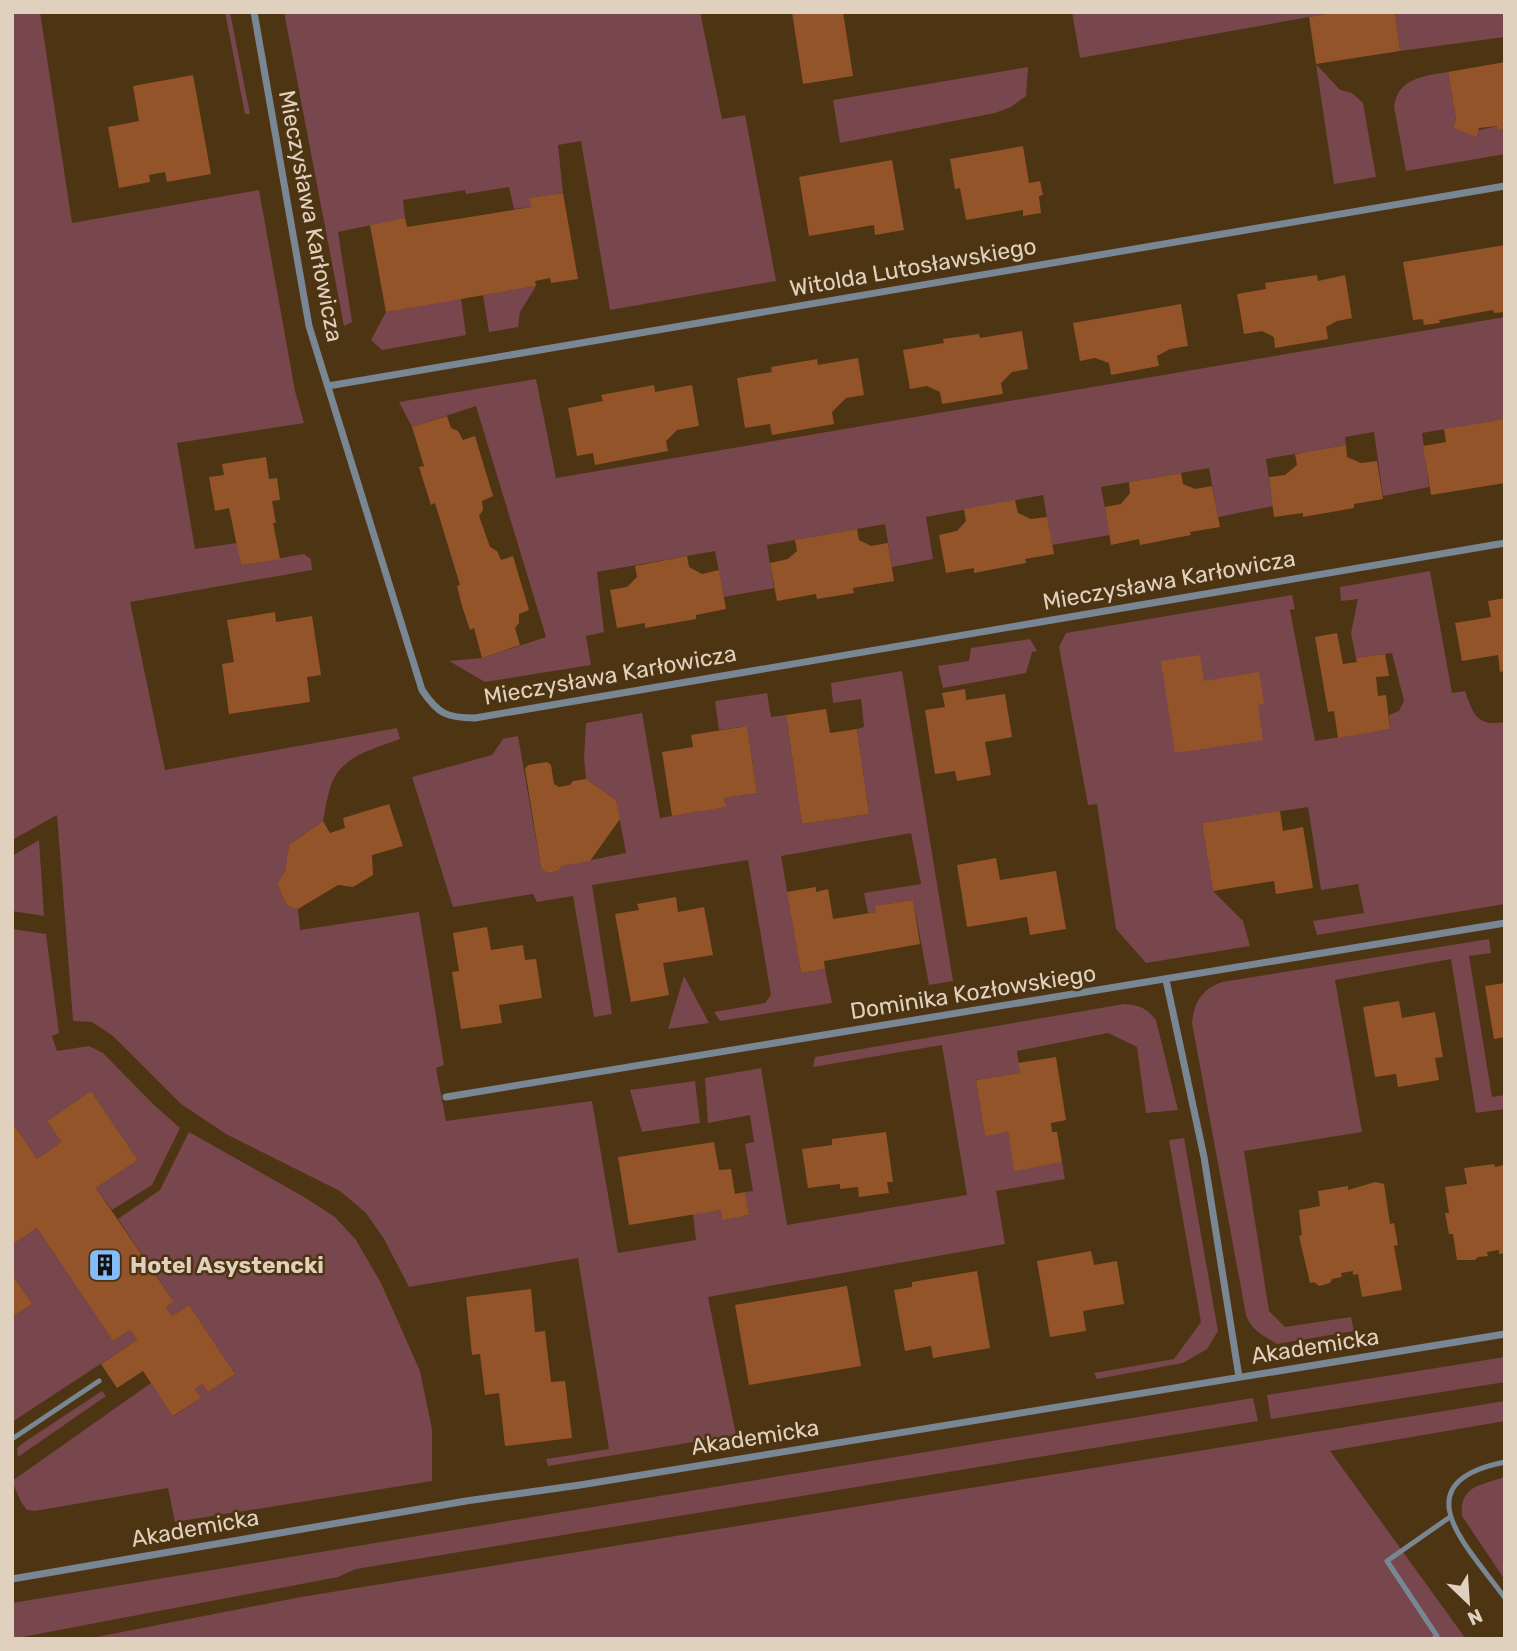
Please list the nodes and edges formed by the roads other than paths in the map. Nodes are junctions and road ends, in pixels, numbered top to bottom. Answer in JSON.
{"nodes":[{"id":1,"x":254,"y":12,"type":"edge"},
{"id":2,"x":1505,"y":186,"type":"edge"},
{"id":3,"x":328,"y":386,"type":"junction"},
{"id":4,"x":1505,"y":542,"type":"edge"},
{"id":5,"x":1505,"y":923,"type":"edge"},
{"id":6,"x":1166,"y":980,"type":"junction"},
{"id":7,"x":446,"y":1097,"type":"dead end"},
{"id":8,"x":1505,"y":1334,"type":"edge"},
{"id":9,"x":1239,"y":1377,"type":"junction"},
{"id":10,"x":99,"y":1381,"type":"dead end"},
{"id":11,"x":12,"y":1439,"type":"edge"},
{"id":12,"x":1505,"y":1462,"type":"edge"},
{"id":13,"x":1450,"y":1517,"type":"junction"},
{"id":14,"x":13,"y":1578,"type":"edge"},
{"id":15,"x":1505,"y":1598,"type":"edge"},
{"id":16,"x":1433,"y":1639,"type":"edge"}],
"edges":[{"from":1,"to":3,"type":"street","name":"Mieczysława Karłowicza"},
{"from":2,"to":3,"type":"street","name":"Witolda Lutosławskiego"},
{"from":3,"to":4,"type":"street","name":"Mieczysława Karłowicza"},
{"from":5,"to":6,"type":"street","name":"Dominika Kozłowskiego"},
{"from":6,"to":7,"type":"street","name":"Dominika Kozłowskiego"},
{"from":6,"to":9,"type":"street"},
{"from":8,"to":9,"type":"street","name":"Akademicka"},
{"from":9,"to":14,"type":"street","name":"Akademicka"},
{"from":10,"to":11,"type":"lane"},
{"from":12,"to":13,"type":"lane"},
{"from":13,"to":15,"type":"lane"},
{"from":13,"to":16,"type":"lane"}]}
